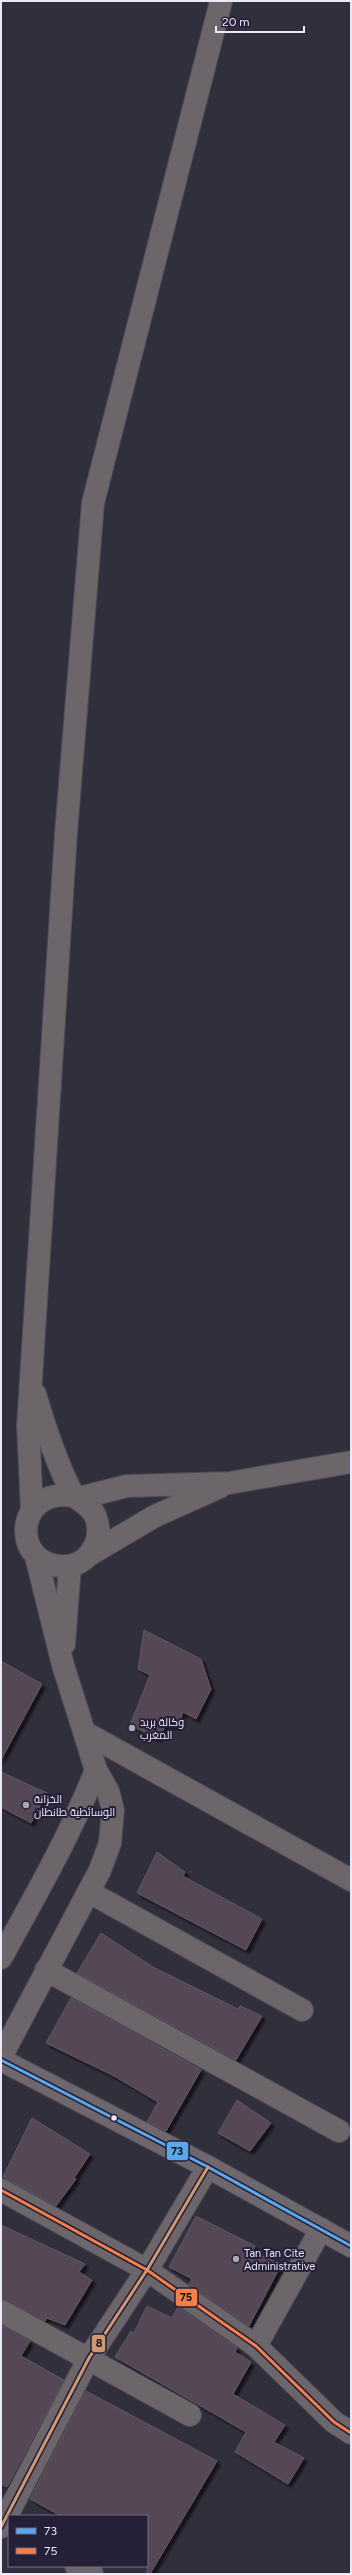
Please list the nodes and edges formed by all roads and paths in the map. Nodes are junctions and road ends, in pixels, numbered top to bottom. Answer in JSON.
{"nodes":[{"id":1,"x":221,"y":1,"type":"edge"},
{"id":2,"x":31,"y":1384,"type":"junction"},
{"id":3,"x":351,"y":1462,"type":"edge"},
{"id":4,"x":228,"y":1483,"type":"junction"},
{"id":5,"x":76,"y":1497,"type":"junction"},
{"id":6,"x":32,"y":1510,"type":"junction"},
{"id":7,"x":36,"y":1556,"type":"junction"},
{"id":8,"x":80,"y":1560,"type":"junction"},
{"id":9,"x":63,"y":1665,"type":"junction"},
{"id":10,"x":84,"y":1732,"type":"junction"},
{"id":11,"x":96,"y":1770,"type":"junction"},
{"id":12,"x":351,"y":1880,"type":"edge"},
{"id":13,"x":89,"y":1892,"type":"junction"},
{"id":14,"x":1,"y":1958,"type":"edge"},
{"id":15,"x":46,"y":1970,"type":"junction"},
{"id":16,"x":302,"y":2010,"type":"dead end"},
{"id":17,"x":1,"y":2058,"type":"edge"},
{"id":18,"x":339,"y":2131,"type":"dead end"},
{"id":19,"x":208,"y":2167,"type":"junction"},
{"id":20,"x":1,"y":2190,"type":"edge"},
{"id":21,"x":321,"y":2229,"type":"junction"},
{"id":22,"x":351,"y":2246,"type":"edge"},
{"id":23,"x":147,"y":2270,"type":"junction"},
{"id":24,"x":1,"y":2311,"type":"edge"},
{"id":25,"x":256,"y":2346,"type":"junction"},
{"id":26,"x":89,"y":2358,"type":"junction"},
{"id":27,"x":190,"y":2415,"type":"dead end"},
{"id":28,"x":351,"y":2434,"type":"edge"},
{"id":29,"x":1,"y":2528,"type":"edge"},
{"id":30,"x":78,"y":2567,"type":"edge"},
{"id":31,"x":92,"y":2574,"type":"edge"}],
"edges":[{"from":1,"to":2,"type":"street"},
{"from":2,"to":5,"type":"street"},
{"from":2,"to":6,"type":"street"},
{"from":3,"to":4,"type":"street"},
{"from":4,"to":5,"type":"street"},
{"from":4,"to":8,"type":"street"},
{"from":5,"to":6,"type":"street"},
{"from":5,"to":8,"type":"street"},
{"from":6,"to":7,"type":"street"},
{"from":7,"to":8,"type":"street"},
{"from":7,"to":9,"type":"street"},
{"from":8,"to":9,"type":"street"},
{"from":9,"to":10,"type":"street"},
{"from":10,"to":11,"type":"street"},
{"from":10,"to":12,"type":"street"},
{"from":11,"to":13,"type":"street"},
{"from":11,"to":14,"type":"street"},
{"from":13,"to":15,"type":"street"},
{"from":13,"to":16,"type":"street"},
{"from":15,"to":17,"type":"street"},
{"from":15,"to":18,"type":"street"},
{"from":17,"to":19,"type":"main road"},
{"from":19,"to":21,"type":"main road"},
{"from":19,"to":23,"type":"street"},
{"from":20,"to":23,"type":"street"},
{"from":21,"to":22,"type":"main road"},
{"from":21,"to":25,"type":"street"},
{"from":23,"to":25,"type":"street"},
{"from":23,"to":26,"type":"street"},
{"from":24,"to":26,"type":"street"},
{"from":25,"to":28,"type":"street"},
{"from":26,"to":27,"type":"street"},
{"from":26,"to":29,"type":"street"},
{"from":30,"to":31,"type":"street"}]}
